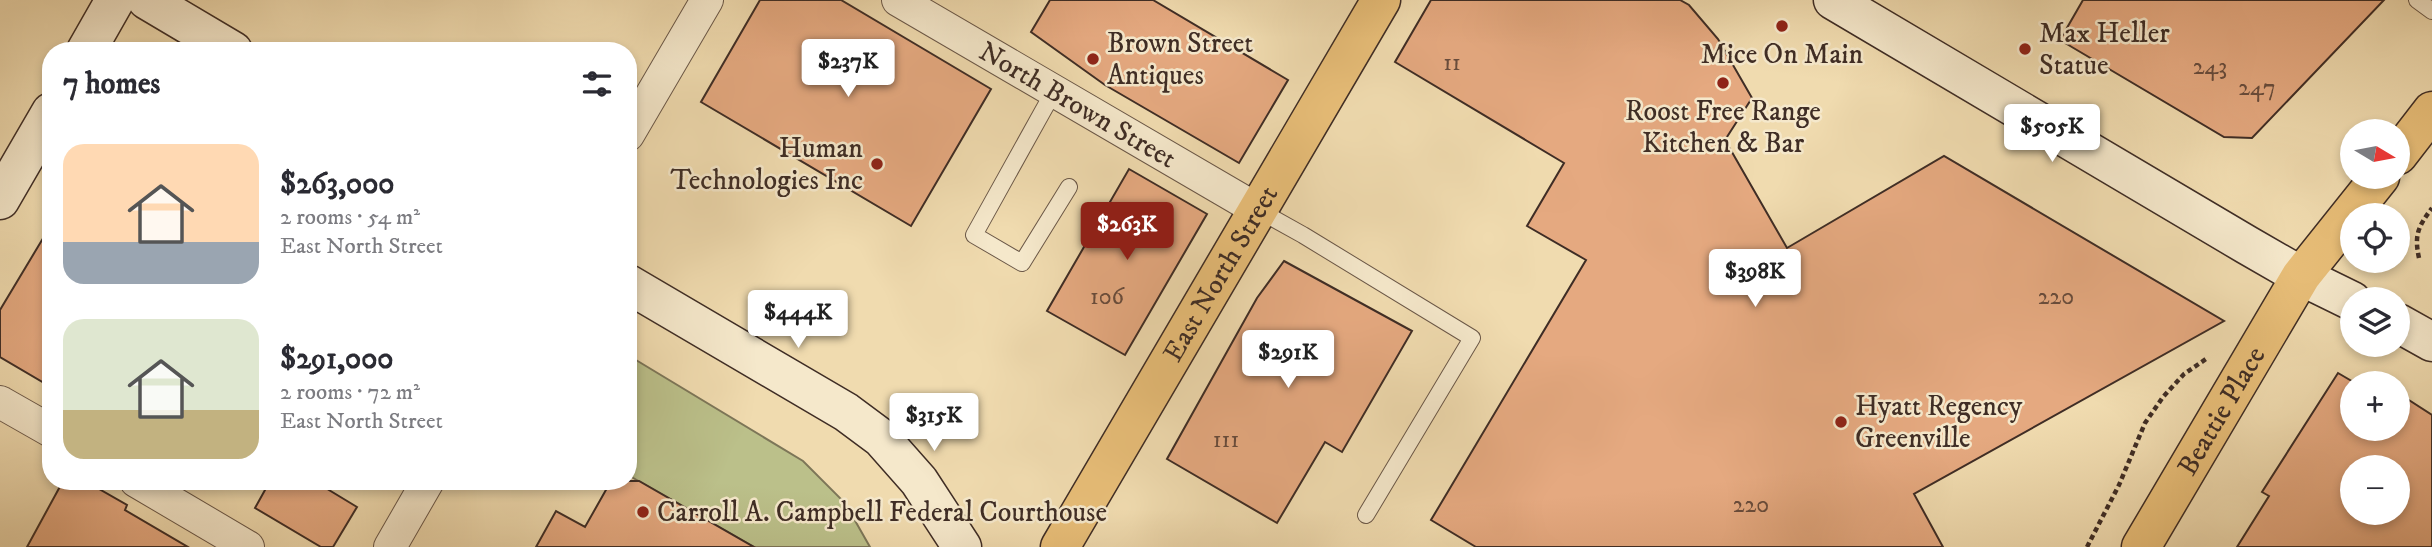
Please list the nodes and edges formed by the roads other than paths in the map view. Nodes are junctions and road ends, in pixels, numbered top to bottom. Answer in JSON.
{"nodes":[{"id":1,"x":115,"y":0,"type":"edge"},
{"id":2,"x":147,"y":0,"type":"edge"},
{"id":3,"x":707,"y":0,"type":"edge"},
{"id":4,"x":898,"y":0,"type":"edge"},
{"id":5,"x":1381,"y":0,"type":"edge"},
{"id":6,"x":1833,"y":0,"type":"edge"},
{"id":7,"x":2417,"y":0,"type":"edge"},
{"id":8,"x":2432,"y":12,"type":"edge"},
{"id":9,"x":91,"y":42,"type":"edge"},
{"id":10,"x":218,"y":42,"type":"edge"},
{"id":11,"x":1054,"y":91,"type":"junction"},
{"id":12,"x":2432,"y":111,"type":"edge"},
{"id":13,"x":637,"y":120,"type":"edge"},
{"id":14,"x":42,"y":128,"type":"edge"},
{"id":15,"x":2410,"y":139,"type":"edge"},
{"id":16,"x":1069,"y":187,"type":"dead end"},
{"id":17,"x":2370,"y":189,"type":"edge"},
{"id":18,"x":0,"y":200,"type":"edge"},
{"id":19,"x":1258,"y":210,"type":"junction"},
{"id":20,"x":2301,"y":276,"type":"junction"},
{"id":21,"x":637,"y":289,"type":"edge"},
{"id":22,"x":2340,"y":295,"type":"edge"},
{"id":23,"x":2410,"y":330,"type":"edge"},
{"id":24,"x":2432,"y":342,"type":"edge"},
{"id":25,"x":0,"y":402,"type":"edge"},
{"id":26,"x":42,"y":426,"type":"edge"},
{"id":27,"x":151,"y":490,"type":"edge"},
{"id":28,"x":423,"y":490,"type":"edge"},
{"id":29,"x":1366,"y":515,"type":"dead end"},
{"id":30,"x":248,"y":547,"type":"edge"},
{"id":31,"x":390,"y":547,"type":"edge"},
{"id":32,"x":962,"y":547,"type":"edge"},
{"id":33,"x":1060,"y":547,"type":"edge"},
{"id":34,"x":2141,"y":547,"type":"edge"}],
"edges":[{"from":1,"to":9,"type":"street"},
{"from":2,"to":10,"type":"street"},
{"from":3,"to":13,"type":"street"},
{"from":4,"to":11,"type":"street","name":"North Brown Street"},
{"from":5,"to":19,"type":"main road","name":"East North Street"},
{"from":6,"to":20,"type":"street"},
{"from":7,"to":8,"type":"lane"},
{"from":11,"to":16,"type":"lane"},
{"from":11,"to":19,"type":"street","name":"North Brown Street"},
{"from":12,"to":15,"type":"main road"},
{"from":14,"to":18,"type":"street"},
{"from":17,"to":20,"type":"main road","name":"Beattie Place"},
{"from":19,"to":29,"type":"lane"},
{"from":19,"to":33,"type":"main road","name":"East North Street"},
{"from":20,"to":22,"type":"street"},
{"from":20,"to":34,"type":"main road","name":"Beattie Place"},
{"from":21,"to":32,"type":"street"},
{"from":23,"to":24,"type":"street"},
{"from":25,"to":26,"type":"street"},
{"from":27,"to":30,"type":"street"},
{"from":28,"to":31,"type":"street"}]}
